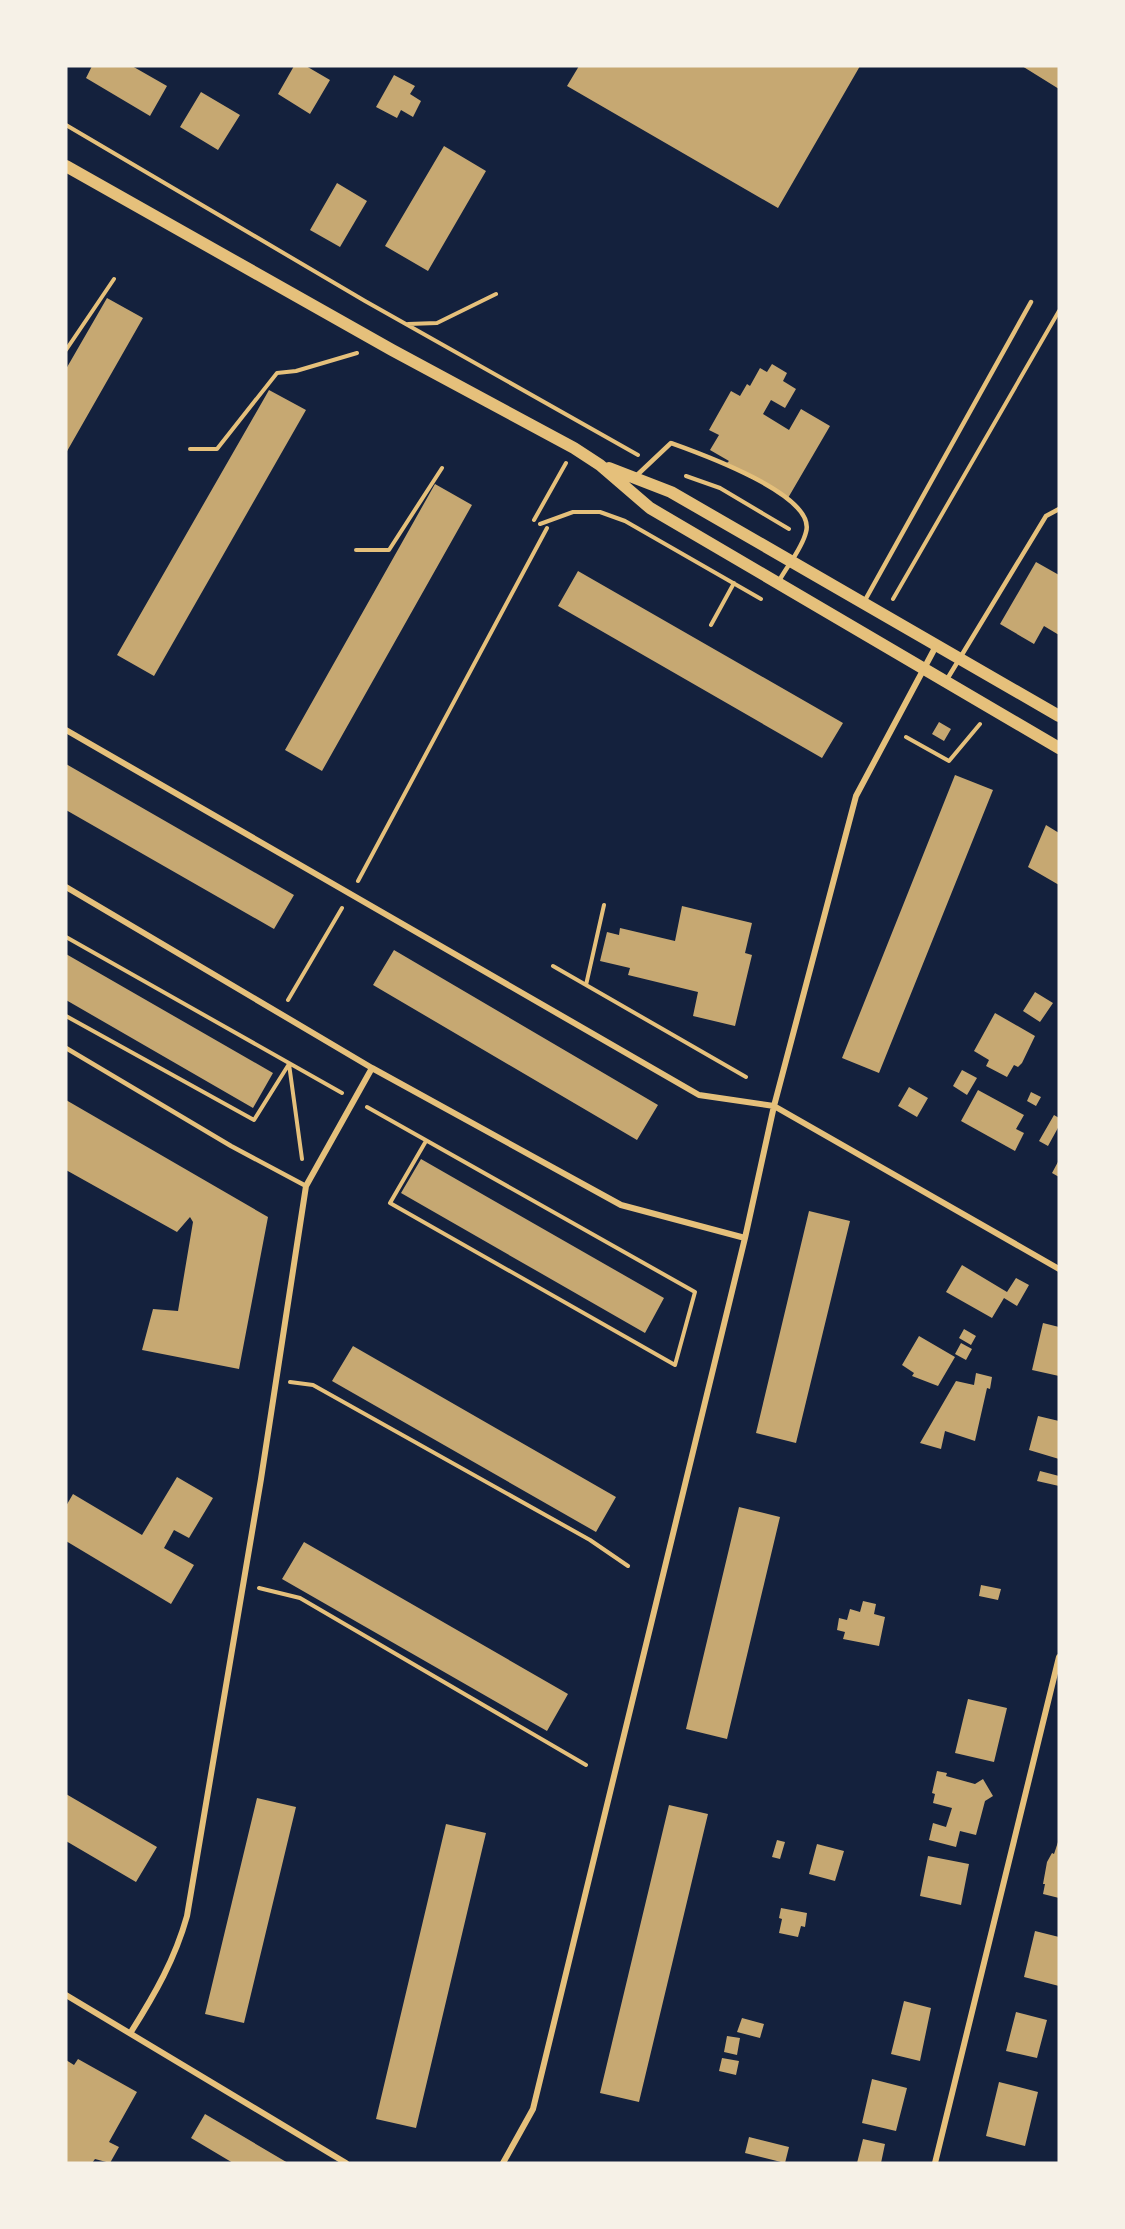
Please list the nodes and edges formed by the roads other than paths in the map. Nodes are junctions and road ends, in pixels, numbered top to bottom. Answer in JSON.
{"nodes":[{"id":1,"x":66,"y":166,"type":"edge"},
{"id":2,"x":1031,"y":302,"type":"dead end"},
{"id":3,"x":600,"y":465,"type":"junction"},
{"id":4,"x":634,"y":478,"type":"junction"},
{"id":5,"x":1059,"y":508,"type":"edge"},
{"id":6,"x":790,"y":562,"type":"junction"},
{"id":7,"x":778,"y":583,"type":"junction"},
{"id":8,"x":863,"y":605,"type":"junction"},
{"id":9,"x":937,"y":645,"type":"junction"},
{"id":10,"x":960,"y":659,"type":"junction"},
{"id":11,"x":925,"y":668,"type":"junction"},
{"id":12,"x":946,"y":681,"type":"junction"},
{"id":13,"x":1059,"y":716,"type":"edge"},
{"id":14,"x":66,"y":730,"type":"edge"},
{"id":15,"x":1059,"y":748,"type":"edge"},
{"id":16,"x":66,"y":887,"type":"edge"},
{"id":17,"x":66,"y":1048,"type":"edge"},
{"id":18,"x":372,"y":1068,"type":"junction"},
{"id":19,"x":774,"y":1106,"type":"junction"},
{"id":20,"x":306,"y":1186,"type":"junction"},
{"id":21,"x":745,"y":1238,"type":"junction"},
{"id":22,"x":1059,"y":1269,"type":"edge"},
{"id":23,"x":1059,"y":1657,"type":"edge"},
{"id":24,"x":66,"y":1995,"type":"edge"},
{"id":25,"x":131,"y":2032,"type":"junction"},
{"id":26,"x":346,"y":2163,"type":"edge"},
{"id":27,"x":503,"y":2163,"type":"edge"},
{"id":28,"x":935,"y":2163,"type":"edge"}],
"edges":[{"from":1,"to":3,"type":"main road"},
{"from":2,"to":8,"type":"lane"},
{"from":3,"to":4,"type":"main road"},
{"from":3,"to":7,"type":"main road"},
{"from":4,"to":6,"type":"main road"},
{"from":4,"to":6,"type":"lane"},
{"from":5,"to":10,"type":"lane"},
{"from":6,"to":7,"type":"lane"},
{"from":6,"to":8,"type":"main road"},
{"from":7,"to":11,"type":"main road"},
{"from":8,"to":9,"type":"main road"},
{"from":9,"to":10,"type":"main road"},
{"from":9,"to":11,"type":"street"},
{"from":10,"to":12,"type":"lane"},
{"from":10,"to":13,"type":"main road"},
{"from":11,"to":12,"type":"main road"},
{"from":11,"to":19,"type":"street"},
{"from":12,"to":15,"type":"main road"},
{"from":14,"to":19,"type":"street"},
{"from":16,"to":18,"type":"street"},
{"from":17,"to":20,"type":"lane"},
{"from":18,"to":20,"type":"street"},
{"from":18,"to":21,"type":"street"},
{"from":19,"to":21,"type":"street"},
{"from":19,"to":22,"type":"street"},
{"from":20,"to":25,"type":"street"},
{"from":21,"to":27,"type":"street"},
{"from":23,"to":28,"type":"street"},
{"from":24,"to":25,"type":"street"},
{"from":25,"to":26,"type":"street"}]}
